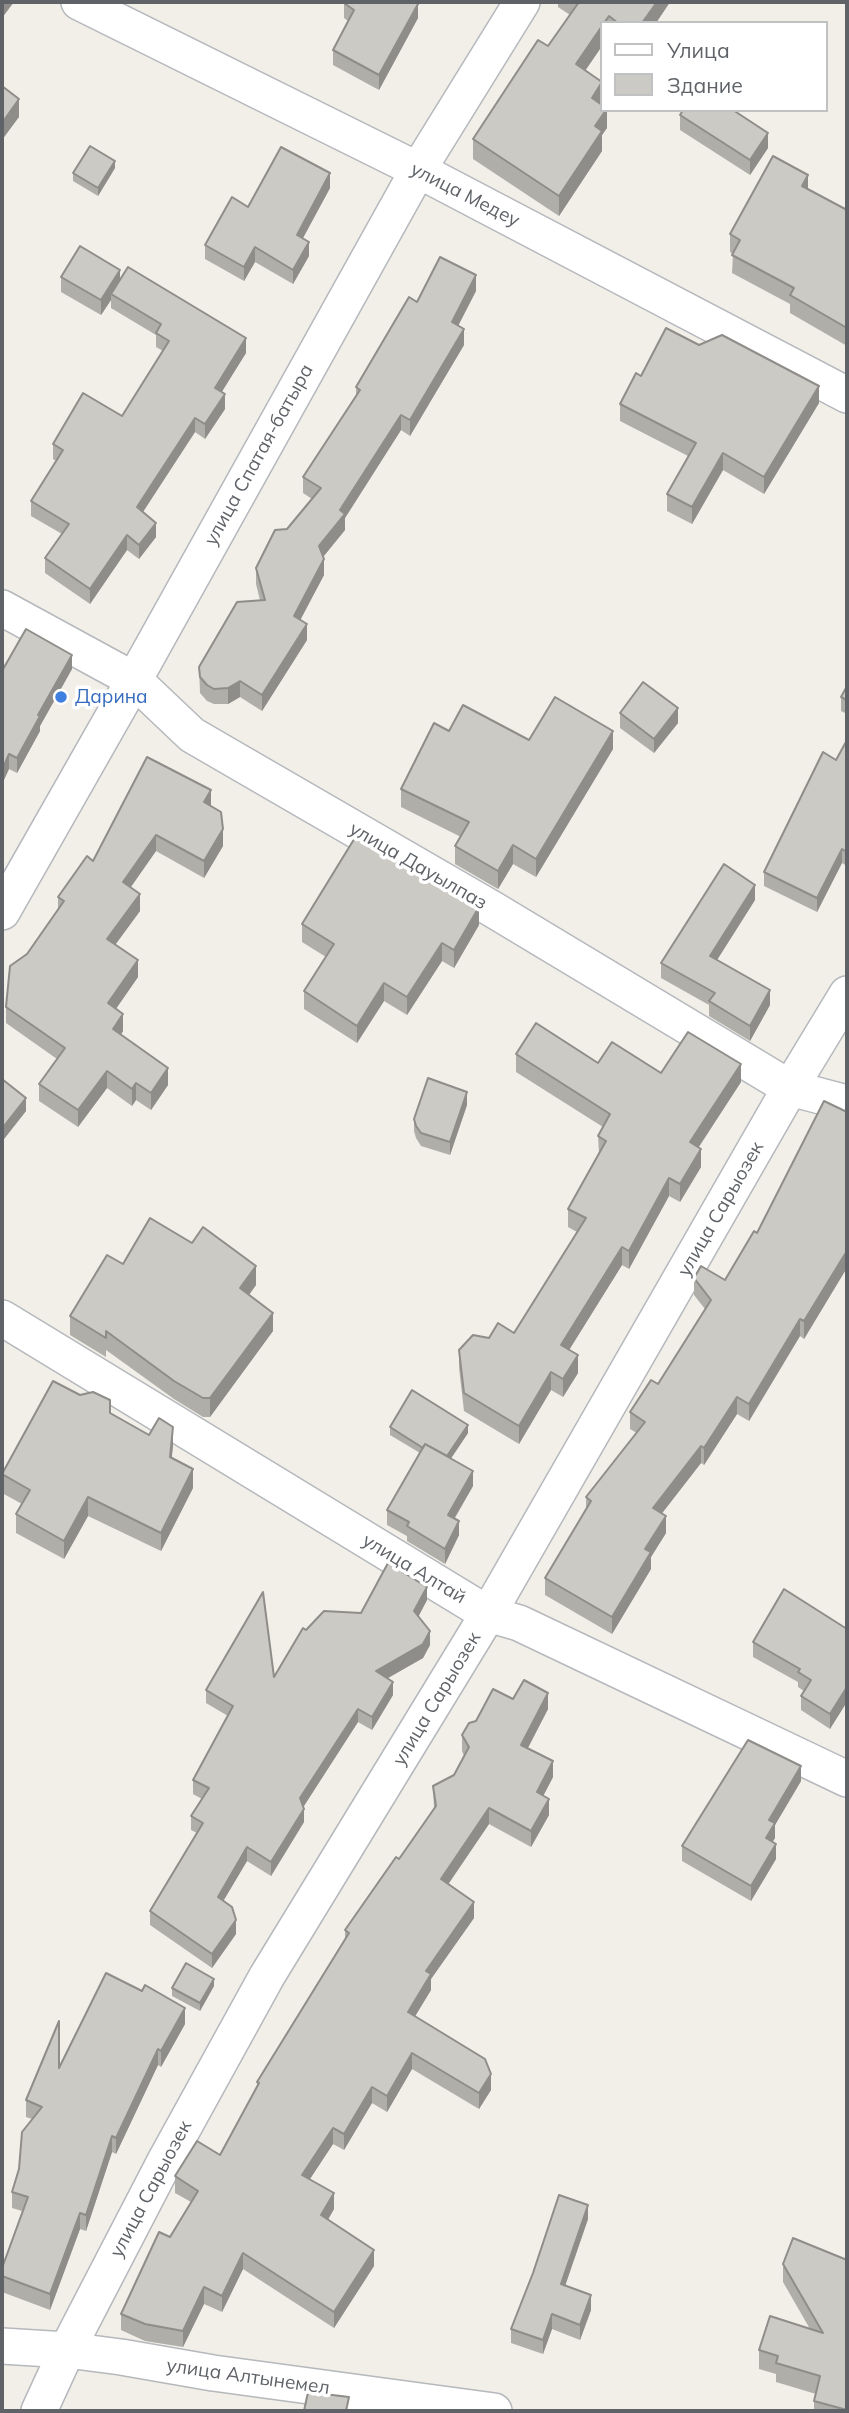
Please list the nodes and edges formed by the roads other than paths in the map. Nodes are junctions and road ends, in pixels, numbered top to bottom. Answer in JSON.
{"nodes":[{"id":1,"x":79,"y":2,"type":"edge"},
{"id":2,"x":522,"y":2,"type":"edge"},
{"id":3,"x":418,"y":170,"type":"junction"},
{"id":4,"x":847,"y":395,"type":"edge"},
{"id":5,"x":2,"y":608,"type":"edge"},
{"id":6,"x":134,"y":680,"type":"junction"},
{"id":7,"x":2,"y":912,"type":"edge"},
{"id":8,"x":847,"y":994,"type":"edge"},
{"id":9,"x":790,"y":1088,"type":"junction"},
{"id":10,"x":847,"y":1103,"type":"edge"},
{"id":11,"x":2,"y":1318,"type":"edge"},
{"id":12,"x":488,"y":1614,"type":"junction"},
{"id":13,"x":847,"y":1779,"type":"edge"},
{"id":14,"x":2,"y":2346,"type":"edge"},
{"id":15,"x":67,"y":2350,"type":"junction"},
{"id":16,"x":39,"y":2411,"type":"edge"},
{"id":17,"x":494,"y":2411,"type":"edge"}],
"edges":[{"from":1,"to":3,"type":"street","name":"улица Медеу"},
{"from":2,"to":3,"type":"street","name":"улица Спатая-батыра"},
{"from":3,"to":4,"type":"street","name":"улица Медеу"},
{"from":3,"to":6,"type":"street","name":"улица Спатая-батыра"},
{"from":5,"to":6,"type":"street","name":"улица Дауылпаз"},
{"from":6,"to":7,"type":"street","name":"улица Спатая-батыра"},
{"from":6,"to":9,"type":"street","name":"улица Дауылпаз"},
{"from":8,"to":9,"type":"street","name":"улица Сарыозек"},
{"from":9,"to":10,"type":"street","name":"улица Дауылпаз"},
{"from":9,"to":12,"type":"street","name":"улица Сарыозек"},
{"from":11,"to":12,"type":"street","name":"улица Алтай"},
{"from":12,"to":13,"type":"street","name":"улица Алтай"},
{"from":12,"to":15,"type":"street","name":"улица Сарыозек"},
{"from":14,"to":15,"type":"street","name":"улица Алтынемел"},
{"from":15,"to":16,"type":"street","name":"улица Сарыозек"},
{"from":15,"to":17,"type":"street","name":"улица Алтынемел"}]}
